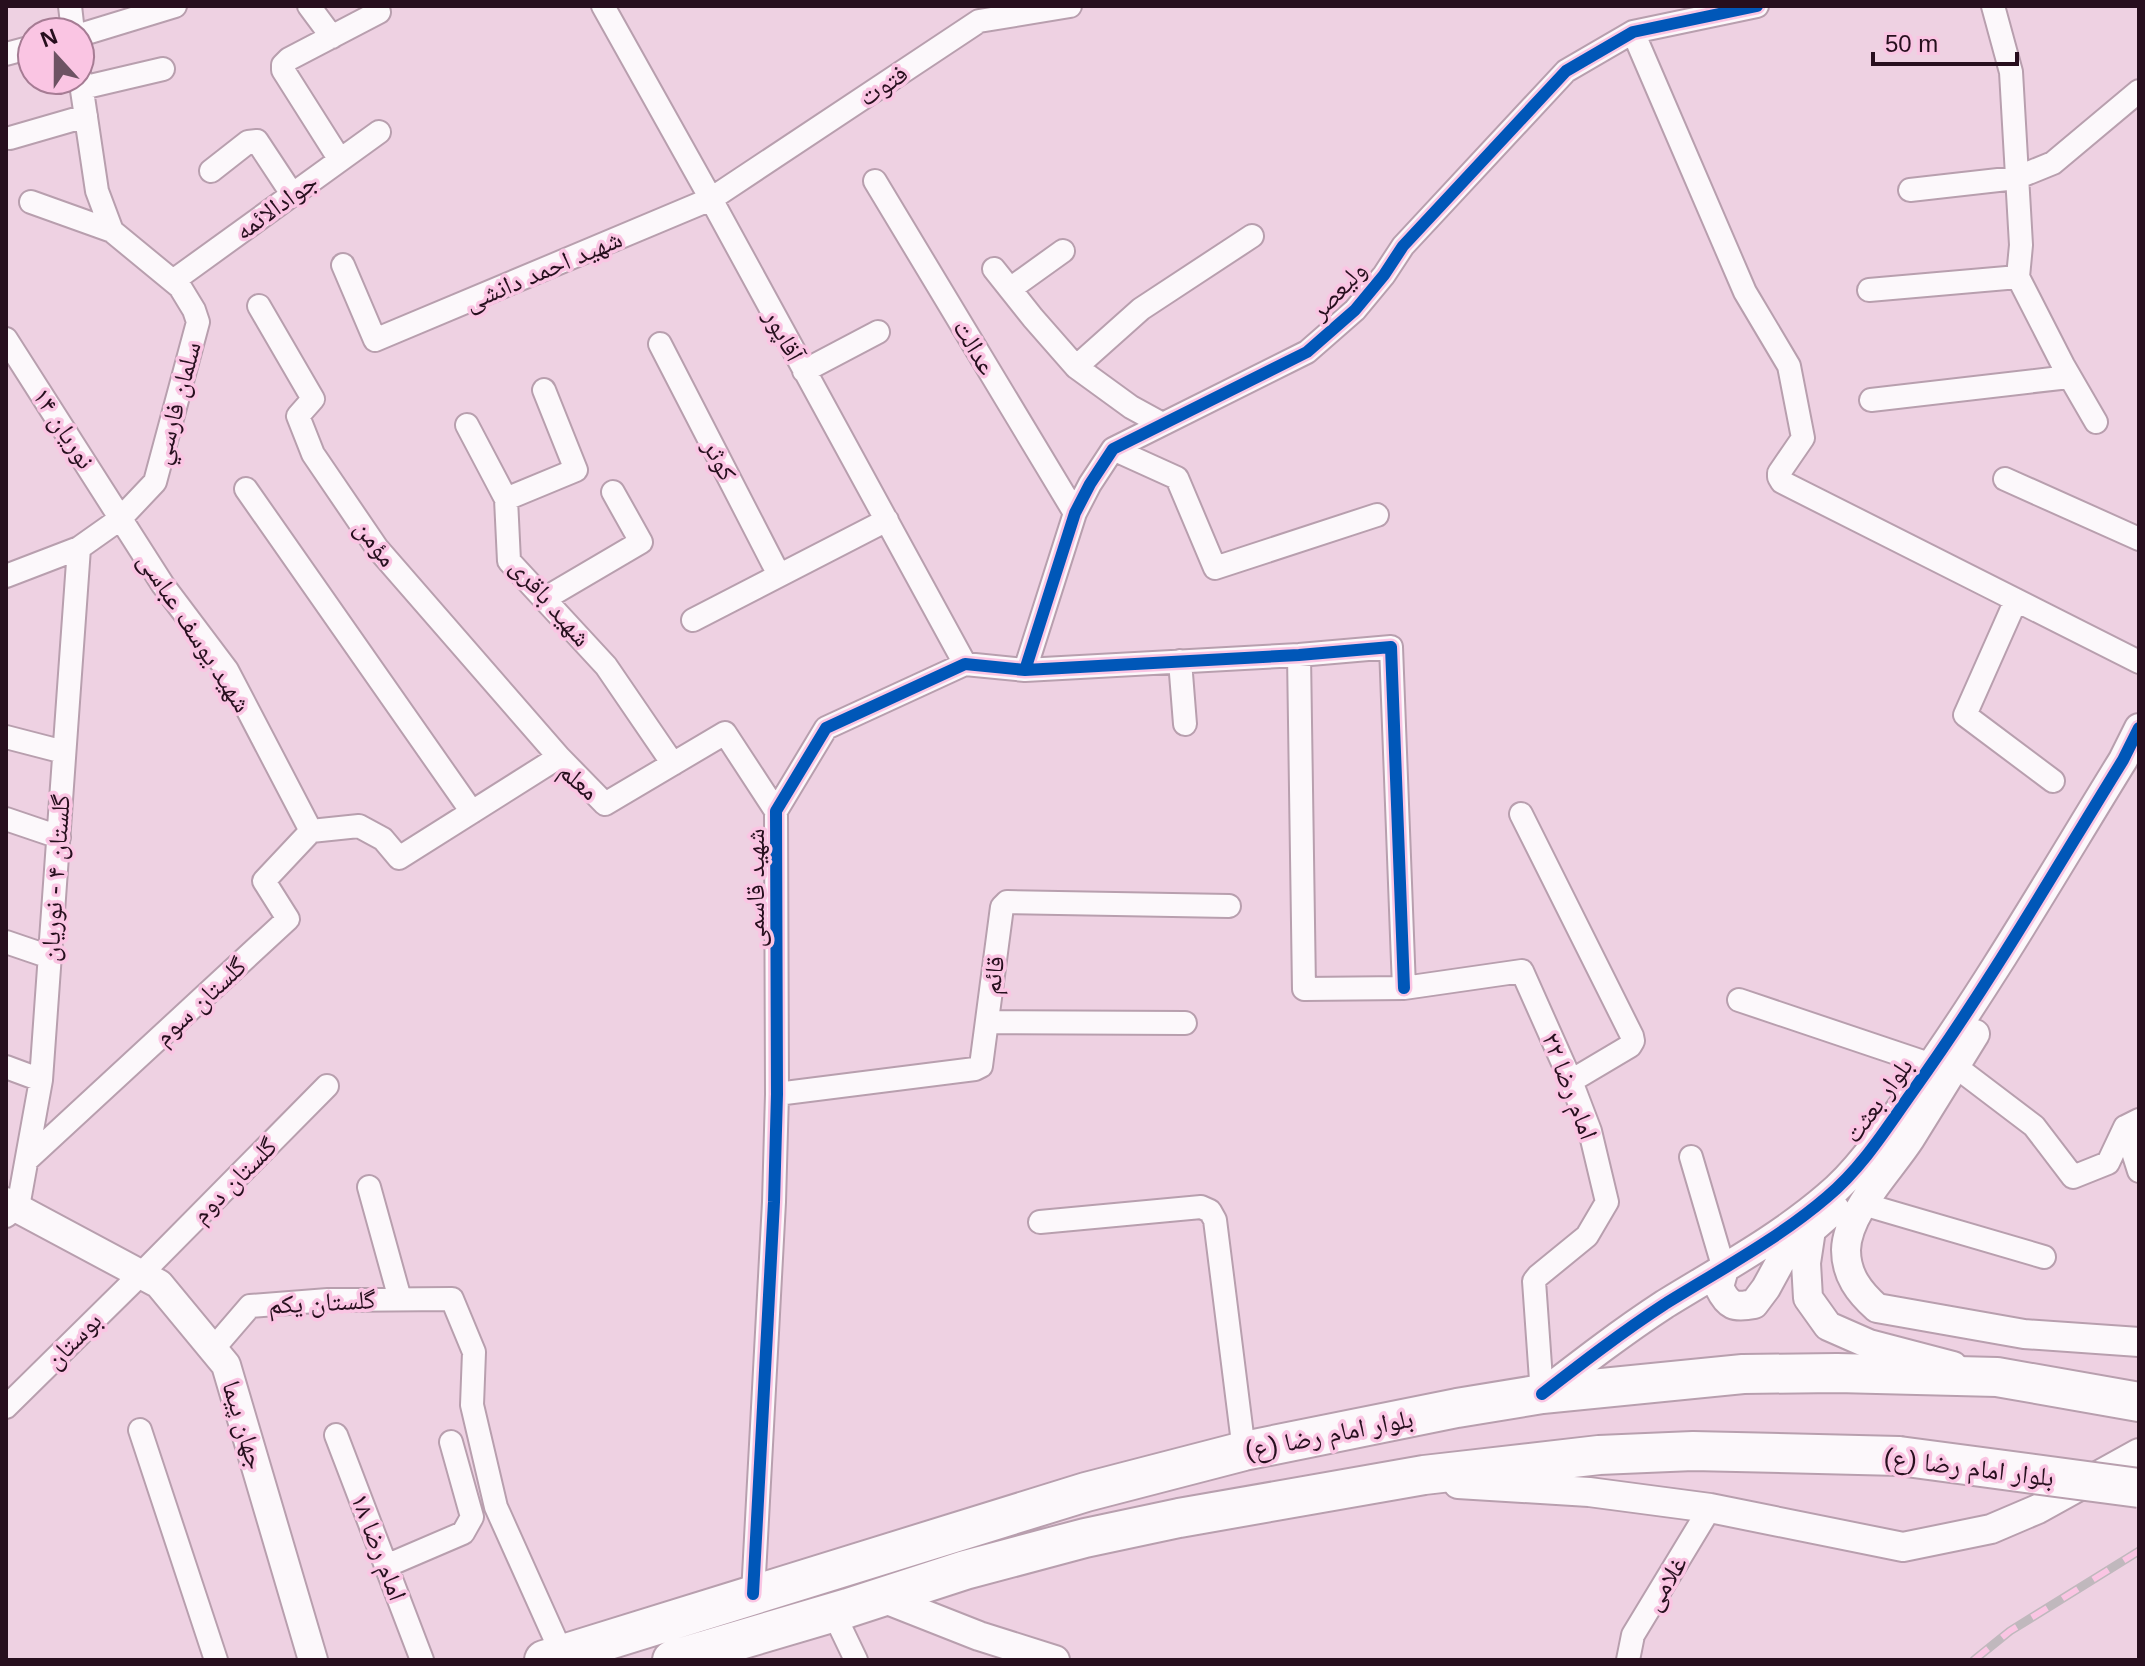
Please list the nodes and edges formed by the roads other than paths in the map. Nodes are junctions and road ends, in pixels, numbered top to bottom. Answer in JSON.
{"nodes":[{"id":1,"x":175,"y":6,"type":"edge"},
{"id":2,"x":309,"y":6,"type":"edge"},
{"id":3,"x":603,"y":6,"type":"edge"},
{"id":4,"x":1070,"y":6,"type":"edge"},
{"id":5,"x":1757,"y":6,"type":"edge"},
{"id":6,"x":1993,"y":6,"type":"edge"},
{"id":7,"x":379,"y":12,"type":"dead end"},
{"id":8,"x":974,"y":14,"type":"edge"},
{"id":9,"x":1676,"y":14,"type":"edge"},
{"id":10,"x":96,"y":30,"type":"edge"},
{"id":11,"x":1633,"y":32,"type":"junction"},
{"id":12,"x":332,"y":37,"type":"junction"},
{"id":13,"x":163,"y":69,"type":"dead end"},
{"id":14,"x":96,"y":80,"type":"edge"},
{"id":15,"x":2139,"y":91,"type":"edge"},
{"id":16,"x":83,"y":96,"type":"edge"},
{"id":17,"x":86,"y":116,"type":"junction"},
{"id":18,"x":379,"y":132,"type":"dead end"},
{"id":19,"x":10,"y":138,"type":"dead end"},
{"id":20,"x":340,"y":160,"type":"junction"},
{"id":21,"x":211,"y":171,"type":"dead end"},
{"id":22,"x":2016,"y":178,"type":"junction"},
{"id":23,"x":875,"y":181,"type":"dead end"},
{"id":24,"x":1910,"y":190,"type":"dead end"},
{"id":25,"x":292,"y":194,"type":"junction"},
{"id":26,"x":711,"y":199,"type":"junction"},
{"id":27,"x":31,"y":202,"type":"dead end"},
{"id":28,"x":112,"y":231,"type":"junction"},
{"id":29,"x":1252,"y":236,"type":"dead end"},
{"id":30,"x":1063,"y":251,"type":"dead end"},
{"id":31,"x":343,"y":265,"type":"dead end"},
{"id":32,"x":994,"y":269,"type":"dead end"},
{"id":33,"x":2018,"y":277,"type":"junction"},
{"id":34,"x":173,"y":281,"type":"junction"},
{"id":35,"x":1010,"y":289,"type":"junction"},
{"id":36,"x":1869,"y":290,"type":"dead end"},
{"id":37,"x":259,"y":306,"type":"dead end"},
{"id":38,"x":878,"y":332,"type":"dead end"},
{"id":39,"x":6,"y":339,"type":"edge"},
{"id":40,"x":660,"y":344,"type":"dead end"},
{"id":41,"x":1076,"y":367,"type":"junction"},
{"id":42,"x":804,"y":371,"type":"junction"},
{"id":43,"x":2069,"y":377,"type":"junction"},
{"id":44,"x":544,"y":390,"type":"dead end"},
{"id":45,"x":1871,"y":400,"type":"dead end"},
{"id":46,"x":2096,"y":422,"type":"dead end"},
{"id":47,"x":1162,"y":424,"type":"junction"},
{"id":48,"x":467,"y":425,"type":"dead end"},
{"id":49,"x":1113,"y":449,"type":"junction"},
{"id":50,"x":2005,"y":479,"type":"dead end"},
{"id":51,"x":246,"y":489,"type":"dead end"},
{"id":52,"x":613,"y":492,"type":"dead end"},
{"id":53,"x":506,"y":499,"type":"junction"},
{"id":54,"x":1075,"y":513,"type":"junction"},
{"id":55,"x":1377,"y":515,"type":"dead end"},
{"id":56,"x":120,"y":519,"type":"junction"},
{"id":57,"x":887,"y":520,"type":"junction"},
{"id":58,"x":2139,"y":539,"type":"edge"},
{"id":59,"x":79,"y":548,"type":"junction"},
{"id":60,"x":8,"y":571,"type":"edge"},
{"id":61,"x":779,"y":575,"type":"junction"},
{"id":62,"x":544,"y":599,"type":"junction"},
{"id":63,"x":2016,"y":600,"type":"junction"},
{"id":64,"x":693,"y":620,"type":"dead end"},
{"id":65,"x":1299,"y":655,"type":"junction"},
{"id":66,"x":1180,"y":661,"type":"junction"},
{"id":67,"x":2139,"y":662,"type":"edge"},
{"id":68,"x":965,"y":664,"type":"junction"},
{"id":69,"x":1025,"y":670,"type":"junction"},
{"id":70,"x":1185,"y":724,"type":"dead end"},
{"id":71,"x":2139,"y":728,"type":"edge"},
{"id":72,"x":6,"y":737,"type":"edge"},
{"id":73,"x":64,"y":752,"type":"junction"},
{"id":74,"x":559,"y":757,"type":"junction"},
{"id":75,"x":673,"y":764,"type":"junction"},
{"id":76,"x":2139,"y":767,"type":"edge"},
{"id":77,"x":2053,"y":781,"type":"dead end"},
{"id":78,"x":776,"y":811,"type":"junction"},
{"id":79,"x":472,"y":812,"type":"junction"},
{"id":80,"x":1521,"y":814,"type":"dead end"},
{"id":81,"x":6,"y":819,"type":"edge"},
{"id":82,"x":311,"y":831,"type":"junction"},
{"id":83,"x":59,"y":837,"type":"junction"},
{"id":84,"x":1229,"y":906,"type":"dead end"},
{"id":85,"x":6,"y":942,"type":"edge"},
{"id":86,"x":50,"y":957,"type":"junction"},
{"id":87,"x":1404,"y":988,"type":"junction"},
{"id":88,"x":1739,"y":1000,"type":"dead end"},
{"id":89,"x":987,"y":1022,"type":"junction"},
{"id":90,"x":1185,"y":1023,"type":"dead end"},
{"id":91,"x":1944,"y":1065,"type":"junction"},
{"id":92,"x":6,"y":1067,"type":"edge"},
{"id":93,"x":41,"y":1080,"type":"junction"},
{"id":94,"x":1571,"y":1081,"type":"junction"},
{"id":95,"x":327,"y":1086,"type":"dead end"},
{"id":96,"x":777,"y":1094,"type":"junction"},
{"id":97,"x":2132,"y":1124,"type":"edge"},
{"id":98,"x":1909,"y":1141,"type":"junction"},
{"id":99,"x":1691,"y":1157,"type":"dead end"},
{"id":100,"x":27,"y":1160,"type":"junction"},
{"id":101,"x":2139,"y":1171,"type":"edge"},
{"id":102,"x":369,"y":1187,"type":"dead end"},
{"id":103,"x":10,"y":1208,"type":"edge"},
{"id":104,"x":1860,"y":1208,"type":"junction"},
{"id":105,"x":1040,"y":1222,"type":"dead end"},
{"id":106,"x":1811,"y":1230,"type":"junction"},
{"id":107,"x":2044,"y":1257,"type":"dead end"},
{"id":108,"x":1724,"y":1269,"type":"junction"},
{"id":109,"x":141,"y":1274,"type":"junction"},
{"id":110,"x":400,"y":1299,"type":"junction"},
{"id":111,"x":2139,"y":1342,"type":"edge"},
{"id":112,"x":213,"y":1349,"type":"junction"},
{"id":113,"x":1997,"y":1377,"type":"junction"},
{"id":114,"x":1542,"y":1394,"type":"junction"},
{"id":115,"x":2139,"y":1402,"type":"edge"},
{"id":116,"x":6,"y":1407,"type":"edge"},
{"id":117,"x":140,"y":1430,"type":"dead end"},
{"id":118,"x":336,"y":1435,"type":"dead end"},
{"id":119,"x":451,"y":1442,"type":"dead end"},
{"id":120,"x":1254,"y":1449,"type":"junction"},
{"id":121,"x":2139,"y":1453,"type":"edge"},
{"id":122,"x":1401,"y":1480,"type":"junction"},
{"id":123,"x":2139,"y":1488,"type":"edge"},
{"id":124,"x":1270,"y":1502,"type":"junction"},
{"id":125,"x":1710,"y":1508,"type":"junction"},
{"id":126,"x":386,"y":1566,"type":"junction"},
{"id":127,"x":753,"y":1594,"type":"junction"},
{"id":128,"x":880,"y":1597,"type":"junction"},
{"id":129,"x":833,"y":1612,"type":"junction"},
{"id":130,"x":553,"y":1657,"type":"edge"},
{"id":131,"x":216,"y":1660,"type":"edge"},
{"id":132,"x":313,"y":1660,"type":"edge"},
{"id":133,"x":422,"y":1660,"type":"edge"},
{"id":134,"x":672,"y":1660,"type":"edge"},
{"id":135,"x":856,"y":1660,"type":"edge"},
{"id":136,"x":1055,"y":1660,"type":"edge"},
{"id":137,"x":1628,"y":1660,"type":"edge"}],
"edges":[{"from":1,"to":10,"type":"street"},
{"from":2,"to":12,"type":"street"},
{"from":3,"to":26,"type":"street","name":"آقاپور"},
{"from":4,"to":8,"type":"street","name":"فتوت"},
{"from":5,"to":9,"type":"street","name":"ولیعصر"},
{"from":6,"to":22,"type":"street"},
{"from":7,"to":12,"type":"street"},
{"from":8,"to":26,"type":"street","name":"فتوت"},
{"from":9,"to":11,"type":"street","name":"ولیعصر"},
{"from":11,"to":47,"type":"street","name":"ولیعصر"},
{"from":11,"to":63,"type":"street"},
{"from":12,"to":20,"type":"street"},
{"from":13,"to":14,"type":"street"},
{"from":15,"to":22,"type":"street"},
{"from":16,"to":17,"type":"street"},
{"from":17,"to":19,"type":"street"},
{"from":17,"to":28,"type":"street"},
{"from":18,"to":20,"type":"street","name":"جوادالائمه"},
{"from":20,"to":25,"type":"street","name":"جوادالائمه"},
{"from":21,"to":25,"type":"street"},
{"from":22,"to":24,"type":"street"},
{"from":22,"to":33,"type":"street"},
{"from":23,"to":54,"type":"street","name":"عدالت"},
{"from":25,"to":34,"type":"street","name":"جوادالائمه"},
{"from":26,"to":31,"type":"street","name":"شهید احمد دانشی"},
{"from":26,"to":42,"type":"street","name":"آقاپور"},
{"from":27,"to":28,"type":"street"},
{"from":28,"to":34,"type":"street","name":"سلمان فارسي"},
{"from":29,"to":41,"type":"street"},
{"from":30,"to":35,"type":"street"},
{"from":32,"to":35,"type":"street"},
{"from":33,"to":36,"type":"street"},
{"from":33,"to":43,"type":"street"},
{"from":34,"to":56,"type":"street","name":"سلمان فارسي"},
{"from":35,"to":41,"type":"street"},
{"from":37,"to":74,"type":"street","name":"مؤمن"},
{"from":38,"to":42,"type":"street"},
{"from":39,"to":56,"type":"street","name":"نوریان ۱۴"},
{"from":40,"to":61,"type":"street","name":"کوثر"},
{"from":41,"to":47,"type":"street"},
{"from":42,"to":57,"type":"street","name":"آقاپور"},
{"from":43,"to":45,"type":"street"},
{"from":43,"to":46,"type":"street"},
{"from":44,"to":53,"type":"street"},
{"from":47,"to":49,"type":"street","name":"ولیعصر"},
{"from":48,"to":53,"type":"street","name":"شهید باقری"},
{"from":49,"to":54,"type":"street","name":"ولیعصر"},
{"from":49,"to":55,"type":"street"},
{"from":50,"to":58,"type":"street"},
{"from":51,"to":79,"type":"street"},
{"from":52,"to":62,"type":"street"},
{"from":53,"to":62,"type":"street","name":"شهید باقری"},
{"from":54,"to":69,"type":"street","name":"ولیعصر"},
{"from":56,"to":59,"type":"street","name":"سلمان فارسي"},
{"from":56,"to":82,"type":"street","name":"شهید یوسف عباسی"},
{"from":57,"to":61,"type":"street"},
{"from":57,"to":68,"type":"street","name":"آقاپور"},
{"from":59,"to":60,"type":"street","name":"سلمان فارسي"},
{"from":59,"to":73,"type":"street","name":"گلستان ۴ - نوریان"},
{"from":61,"to":64,"type":"street"},
{"from":62,"to":75,"type":"street","name":"شهید باقری"},
{"from":63,"to":67,"type":"street"},
{"from":63,"to":77,"type":"street"},
{"from":65,"to":66,"type":"street"},
{"from":65,"to":87,"type":"street"},
{"from":65,"to":87,"type":"street","name":"امام رضا ۲۲"},
{"from":66,"to":69,"type":"street"},
{"from":66,"to":70,"type":"street"},
{"from":68,"to":69,"type":"street"},
{"from":68,"to":78,"type":"street","name":"شهید قاسمی"},
{"from":71,"to":91,"type":"street","name":"بلوار بعثت"},
{"from":72,"to":73,"type":"street"},
{"from":73,"to":83,"type":"street","name":"گلستان ۴ - نوریان"},
{"from":74,"to":75,"type":"street","name":"معلم"},
{"from":74,"to":79,"type":"street","name":"معلم"},
{"from":75,"to":78,"type":"street","name":"معلم"},
{"from":76,"to":91,"type":"street","name":"بلوار بعثت"},
{"from":78,"to":96,"type":"street","name":"شهید قاسمی"},
{"from":79,"to":82,"type":"street","name":"معلم"},
{"from":80,"to":94,"type":"street"},
{"from":81,"to":83,"type":"street"},
{"from":82,"to":100,"type":"street","name":"گلستان سوم"},
{"from":83,"to":86,"type":"street","name":"گلستان ۴ - نوریان"},
{"from":84,"to":89,"type":"street","name":"قائم"},
{"from":85,"to":86,"type":"street"},
{"from":86,"to":93,"type":"street","name":"گلستان ۴ - نوریان"},
{"from":87,"to":94,"type":"street","name":"امام رضا ۲۲"},
{"from":88,"to":91,"type":"street"},
{"from":89,"to":90,"type":"street"},
{"from":89,"to":96,"type":"street","name":"قائم"},
{"from":91,"to":97,"type":"street"},
{"from":91,"to":98,"type":"street","name":"بلوار بعثت"},
{"from":91,"to":108,"type":"street","name":"بلوار بعثت"},
{"from":92,"to":93,"type":"street"},
{"from":93,"to":100,"type":"street","name":"گلستان ۴ - نوریان"},
{"from":94,"to":114,"type":"street","name":"امام رضا ۲۲"},
{"from":95,"to":109,"type":"street","name":"گلستان دوم"},
{"from":96,"to":127,"type":"street","name":"شهید قاسمی"},
{"from":97,"to":101,"type":"street"},
{"from":98,"to":104,"type":"street","name":"بلوار بعثت"},
{"from":98,"to":106,"type":"street"},
{"from":99,"to":108,"type":"street"},
{"from":100,"to":103,"type":"street","name":"گلستان ۴ - نوریان"},
{"from":102,"to":110,"type":"street"},
{"from":103,"to":109,"type":"street","name":"جهان پیما"},
{"from":104,"to":107,"type":"street"},
{"from":104,"to":111,"type":"street"},
{"from":105,"to":120,"type":"street"},
{"from":106,"to":108,"type":"street"},
{"from":106,"to":113,"type":"street"},
{"from":108,"to":114,"type":"street","name":"بلوار بعثت"},
{"from":109,"to":112,"type":"street","name":"جهان پیما"},
{"from":109,"to":116,"type":"street","name":"بوستان"},
{"from":110,"to":112,"type":"street","name":"گلستان یکم"},
{"from":110,"to":130,"type":"street","name":"گلستان یکم"},
{"from":112,"to":132,"type":"street","name":"جهان پیما"},
{"from":113,"to":114,"type":"highway","name":"بلوار امام رضا (ع)"},
{"from":113,"to":115,"type":"highway","name":"بلوار امام رضا (ع)"},
{"from":114,"to":120,"type":"highway","name":"بلوار امام رضا (ع)"},
{"from":117,"to":131,"type":"street"},
{"from":118,"to":126,"type":"street","name":"امام رضا ۱۸"},
{"from":119,"to":126,"type":"street"},
{"from":120,"to":124,"type":"highway"},
{"from":120,"to":127,"type":"highway","name":"بلوار امام رضا (ع)"},
{"from":121,"to":125,"type":"street"},
{"from":122,"to":123,"type":"highway","name":"بلوار امام رضا (ع)","bridge":true},
{"from":122,"to":124,"type":"highway","name":"بلوار امام رضا (ع)"},
{"from":122,"to":125,"type":"street"},
{"from":124,"to":128,"type":"highway","name":"بلوار امام رضا (ع)"},
{"from":125,"to":137,"type":"street","name":"غلامی"},
{"from":126,"to":133,"type":"street","name":"امام رضا ۱۸"},
{"from":127,"to":130,"type":"highway","name":"بلوار امام رضا (ع)"},
{"from":128,"to":129,"type":"highway","name":"بلوار امام رضا (ع)"},
{"from":128,"to":136,"type":"street"},
{"from":129,"to":134,"type":"highway","name":"بلوار امام رضا (ع)"},
{"from":129,"to":135,"type":"street"}]}
